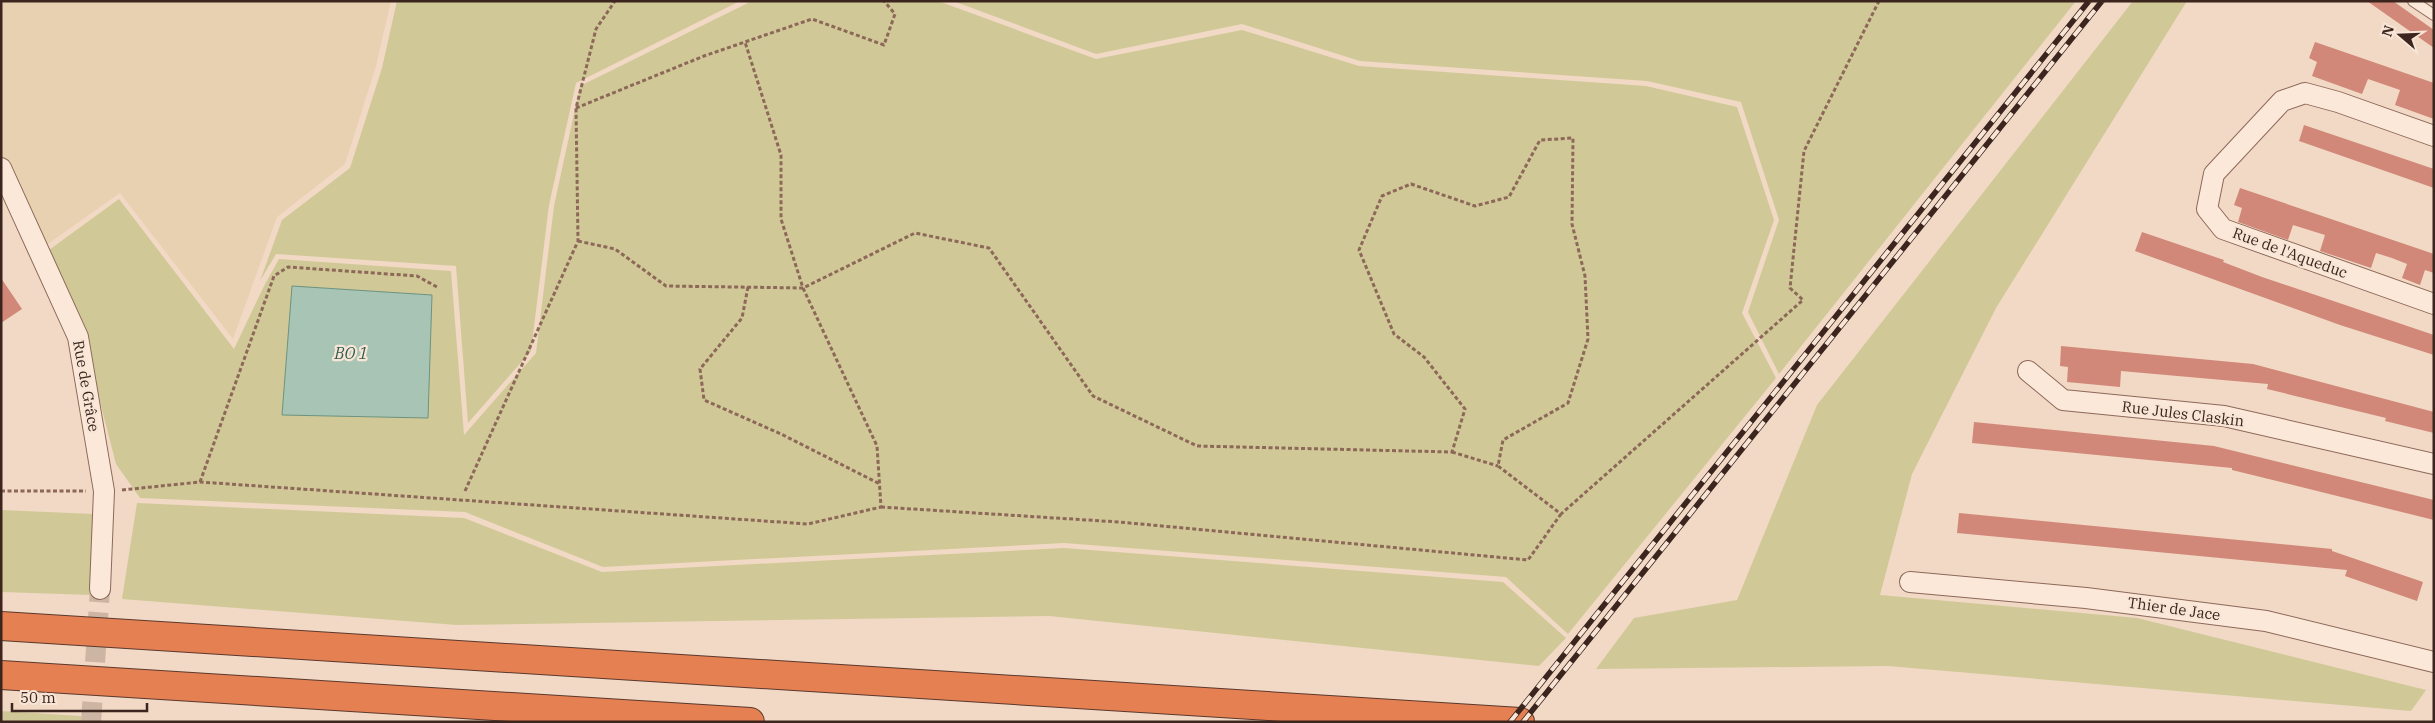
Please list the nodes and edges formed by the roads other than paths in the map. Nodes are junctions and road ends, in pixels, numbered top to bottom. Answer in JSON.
{"nodes":[{"id":1,"x":2413,"y":1,"type":"edge"},
{"id":2,"x":2434,"y":15,"type":"edge"},
{"id":3,"x":2434,"y":136,"type":"edge"},
{"id":4,"x":1,"y":168,"type":"edge"},
{"id":5,"x":2434,"y":304,"type":"edge"},
{"id":6,"x":2028,"y":371,"type":"dead end"},
{"id":7,"x":2434,"y":464,"type":"edge"},
{"id":8,"x":1910,"y":582,"type":"dead end"},
{"id":9,"x":100,"y":589,"type":"tunnel mouth"},
{"id":10,"x":1,"y":626,"type":"edge"},
{"id":11,"x":2434,"y":662,"type":"edge"},
{"id":12,"x":1,"y":675,"type":"edge"},
{"id":13,"x":750,"y":722,"type":"edge"},
{"id":14,"x":1520,"y":722,"type":"edge"}],
"edges":[{"from":1,"to":2,"type":"lane"},
{"from":3,"to":5,"type":"street","name":"Rue de l'Aqueduc"},
{"from":4,"to":9,"type":"street","name":"Rue de Grâce"},
{"from":6,"to":7,"type":"street","name":"Rue Jules Claskin"},
{"from":8,"to":11,"type":"street","name":"Thier de Jace"},
{"from":10,"to":14,"type":"highway"},
{"from":12,"to":13,"type":"highway"}]}
